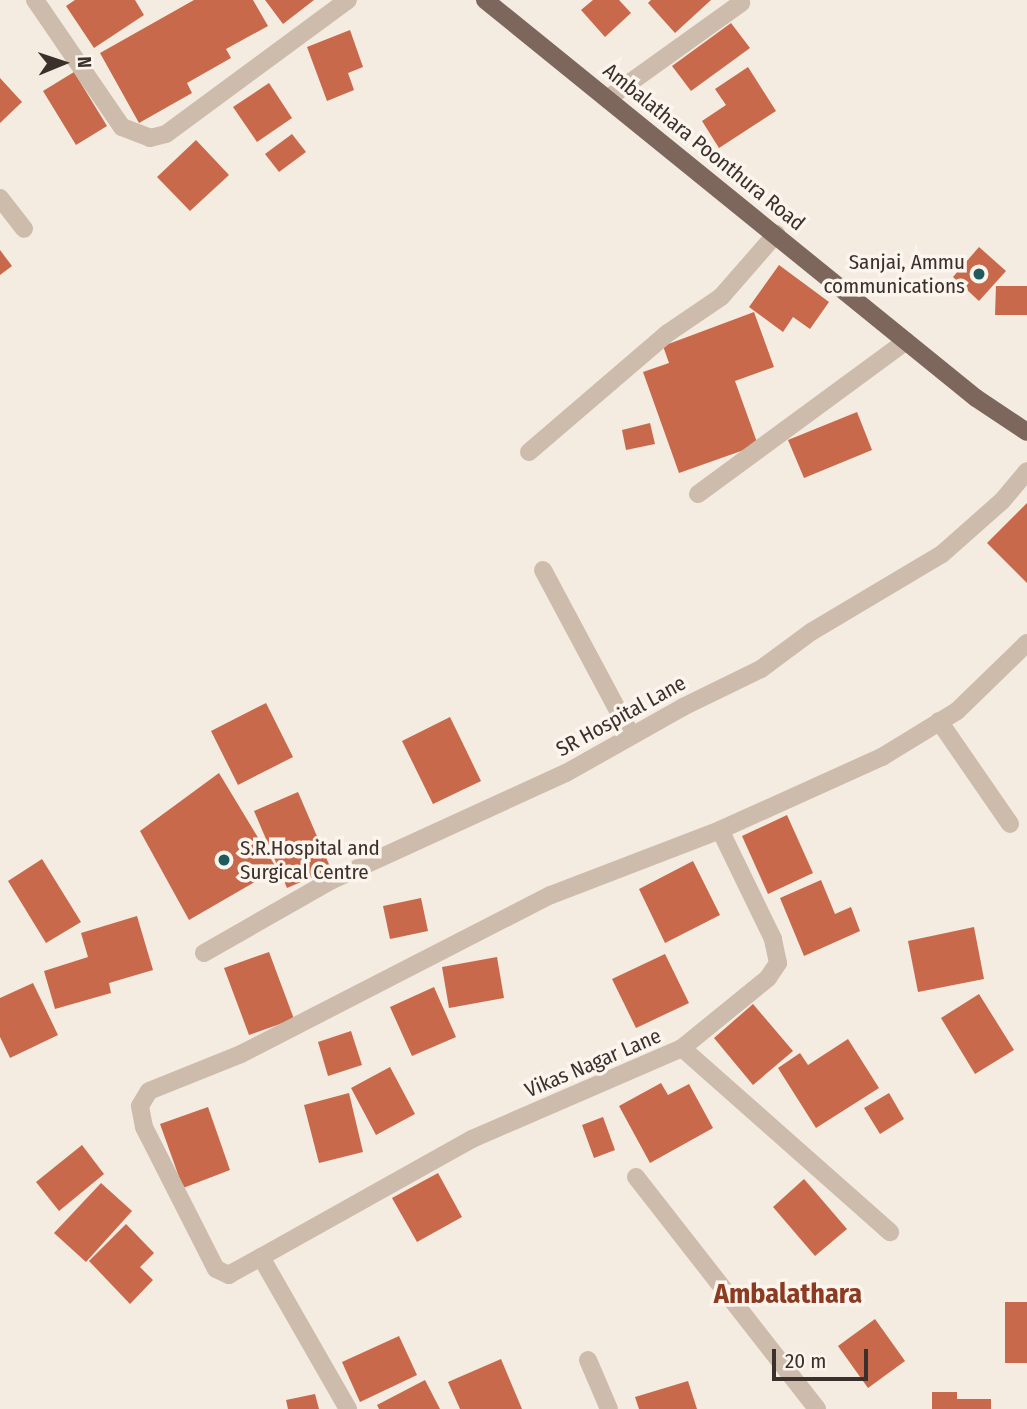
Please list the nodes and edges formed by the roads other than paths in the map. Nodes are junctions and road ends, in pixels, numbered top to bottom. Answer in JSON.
{"nodes":[{"id":1,"x":35,"y":0,"type":"edge"},
{"id":2,"x":348,"y":0,"type":"edge"},
{"id":3,"x":493,"y":2,"type":"edge"},
{"id":4,"x":741,"y":3,"type":"dead end"},
{"id":5,"x":607,"y":99,"type":"junction"},
{"id":6,"x":0,"y":198,"type":"edge"},
{"id":7,"x":24,"y":229,"type":"dead end"},
{"id":8,"x":776,"y":234,"type":"junction"},
{"id":9,"x":906,"y":341,"type":"junction"},
{"id":10,"x":1027,"y":432,"type":"edge"},
{"id":11,"x":529,"y":452,"type":"dead end"},
{"id":12,"x":1027,"y":471,"type":"edge"},
{"id":13,"x":698,"y":494,"type":"dead end"},
{"id":14,"x":543,"y":570,"type":"dead end"},
{"id":15,"x":1027,"y":643,"type":"edge"},
{"id":16,"x":939,"y":722,"type":"junction"},
{"id":17,"x":631,"y":735,"type":"junction"},
{"id":18,"x":1010,"y":824,"type":"dead end"},
{"id":19,"x":720,"y":830,"type":"junction"},
{"id":20,"x":204,"y":953,"type":"dead end"},
{"id":21,"x":682,"y":1048,"type":"junction"},
{"id":22,"x":636,"y":1177,"type":"dead end"},
{"id":23,"x":890,"y":1232,"type":"dead end"},
{"id":24,"x":261,"y":1256,"type":"junction"},
{"id":25,"x":588,"y":1360,"type":"dead end"},
{"id":26,"x":348,"y":1409,"type":"edge"},
{"id":27,"x":609,"y":1409,"type":"edge"},
{"id":28,"x":817,"y":1409,"type":"edge"}],
"edges":[{"from":1,"to":2,"type":"street"},
{"from":3,"to":5,"type":"main road","name":"Ambalathara Poonthura Road"},
{"from":4,"to":5,"type":"street"},
{"from":5,"to":8,"type":"main road","name":"Ambalathara Poonthura Road"},
{"from":6,"to":7,"type":"street"},
{"from":8,"to":9,"type":"main road","name":"Ambalathara Poonthura Road"},
{"from":8,"to":11,"type":"street"},
{"from":9,"to":10,"type":"main road","name":"Ambalathara Poonthura Road"},
{"from":9,"to":13,"type":"street"},
{"from":12,"to":17,"type":"street","name":"SR Hospital Lane"},
{"from":14,"to":17,"type":"street"},
{"from":15,"to":16,"type":"street"},
{"from":16,"to":18,"type":"street"},
{"from":16,"to":19,"type":"street"},
{"from":17,"to":20,"type":"street","name":"SR Hospital Lane"},
{"from":19,"to":21,"type":"street","name":"Vikas Nagar Lane"},
{"from":19,"to":24,"type":"street","name":"Vikas Nagar Lane"},
{"from":21,"to":23,"type":"street"},
{"from":21,"to":24,"type":"street","name":"Vikas Nagar Lane"},
{"from":22,"to":28,"type":"street"},
{"from":24,"to":26,"type":"street"},
{"from":25,"to":27,"type":"street"}]}
